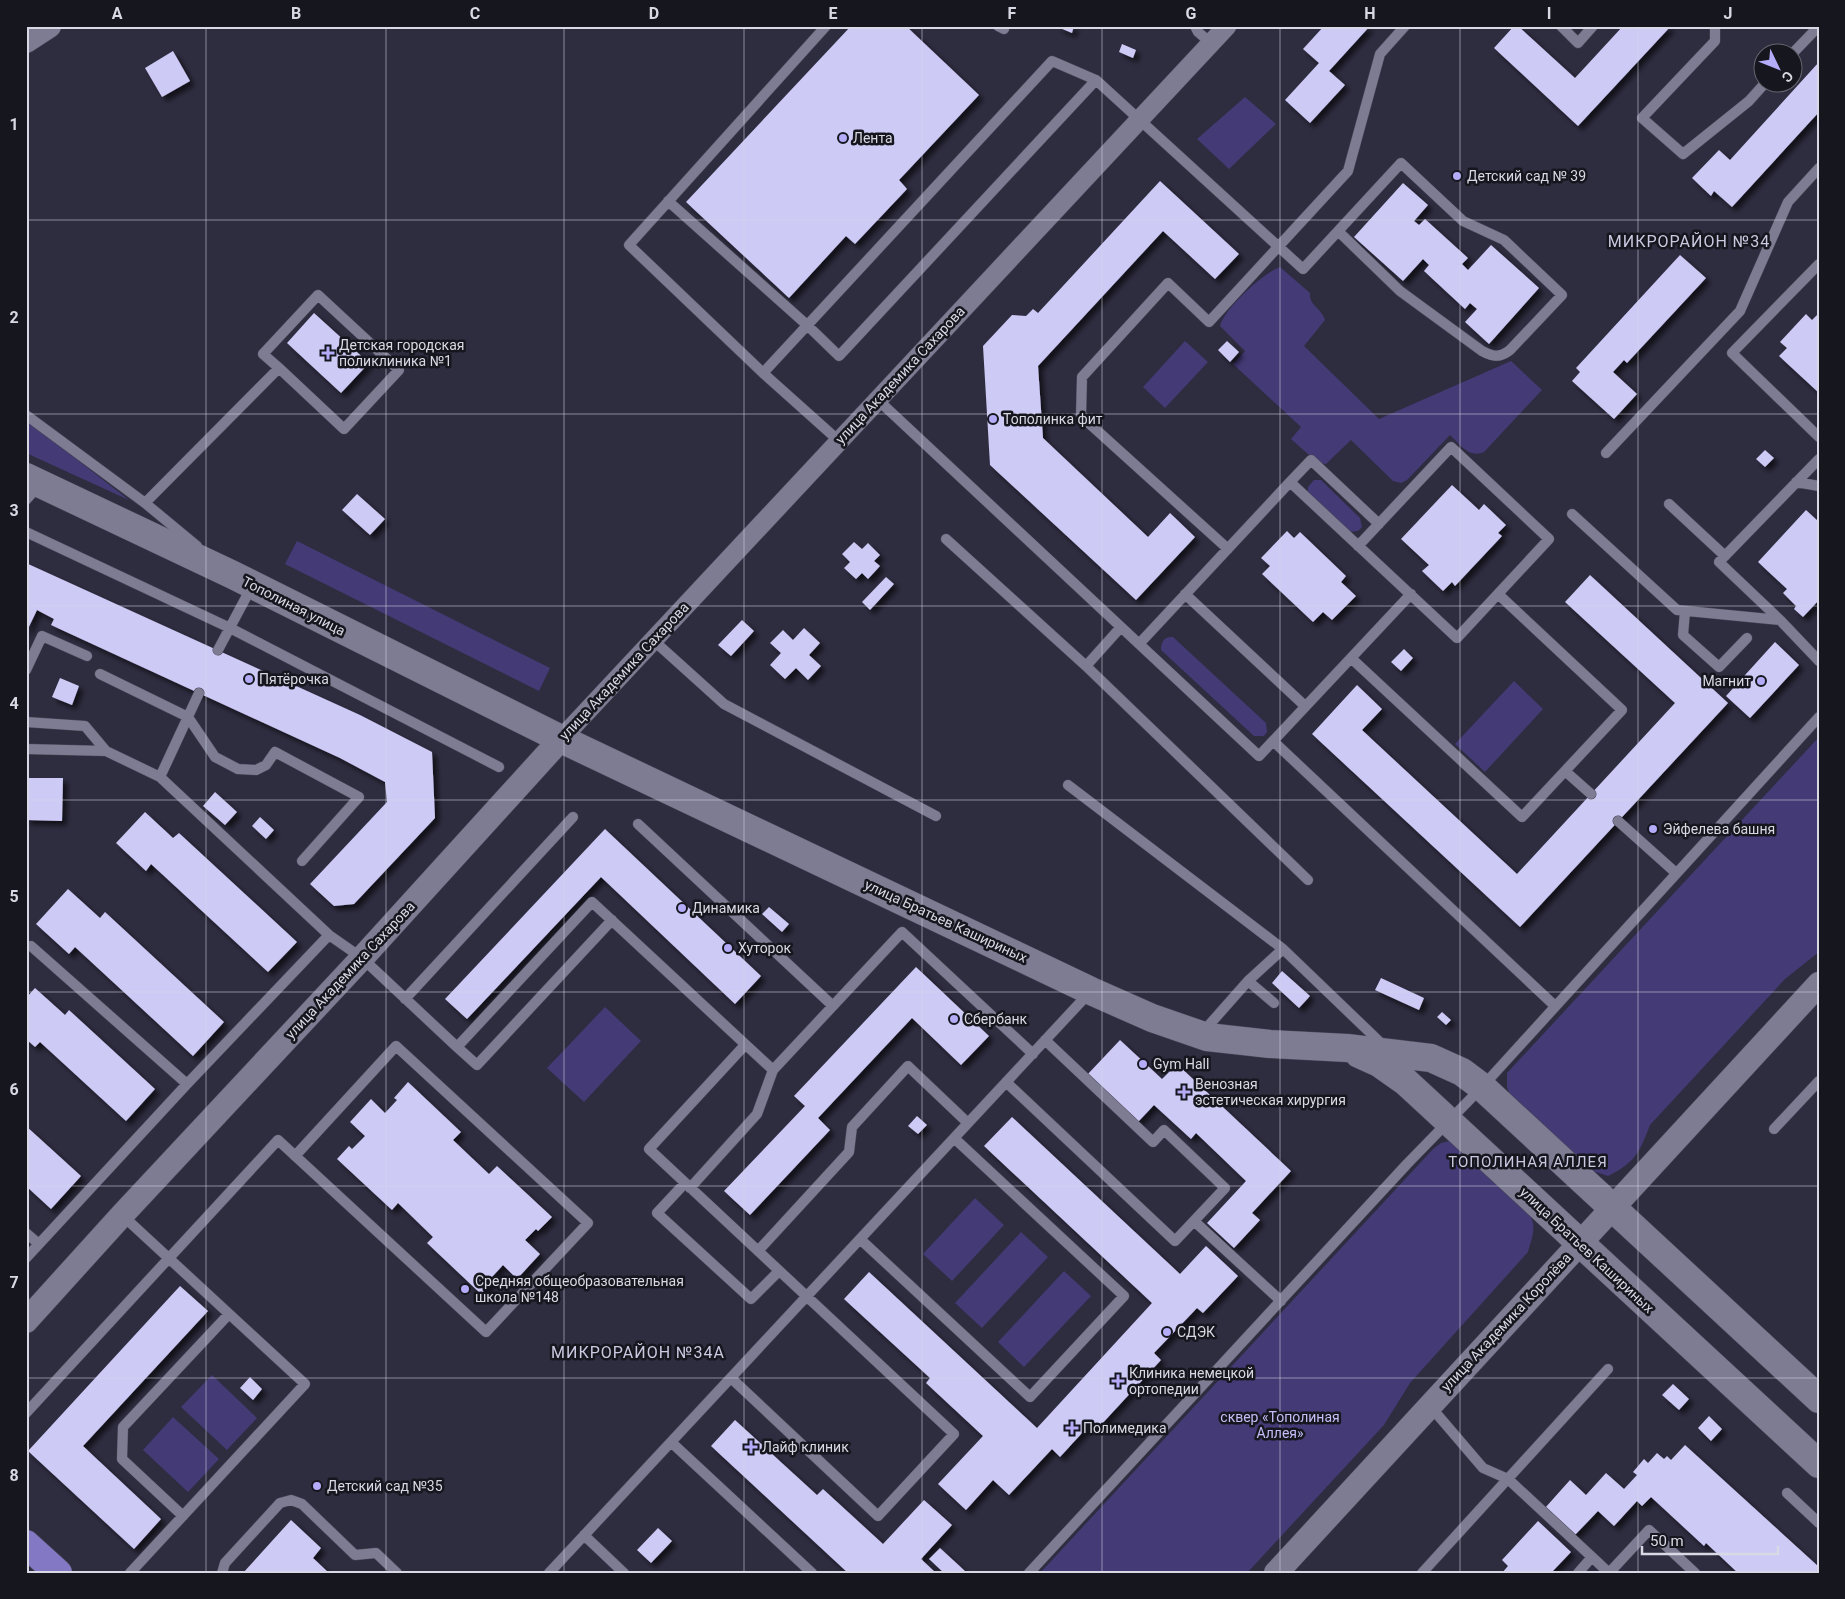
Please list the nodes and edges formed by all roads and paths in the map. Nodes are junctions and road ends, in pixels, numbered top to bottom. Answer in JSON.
{"nodes":[{"id":1,"x":49,"y":26,"type":"edge"},
{"id":2,"x":826,"y":26,"type":"edge"},
{"id":3,"x":1195,"y":26,"type":"edge"},
{"id":4,"x":1227,"y":26,"type":"edge"},
{"id":5,"x":1405,"y":26,"type":"edge"},
{"id":6,"x":1561,"y":26,"type":"edge"},
{"id":7,"x":1593,"y":26,"type":"edge"},
{"id":8,"x":1715,"y":26,"type":"edge"},
{"id":9,"x":1818,"y":26,"type":"edge"},
{"id":10,"x":26,"y":41,"type":"edge"},
{"id":11,"x":1802,"y":43,"type":"edge"},
{"id":12,"x":1211,"y":44,"type":"junction"},
{"id":13,"x":1096,"y":80,"type":"junction"},
{"id":14,"x":1757,"y":92,"type":"edge"},
{"id":15,"x":1139,"y":120,"type":"junction"},
{"id":16,"x":1819,"y":168,"type":"edge"},
{"id":17,"x":668,"y":201,"type":"junction"},
{"id":18,"x":1338,"y":231,"type":"junction"},
{"id":19,"x":1277,"y":246,"type":"junction"},
{"id":20,"x":1819,"y":264,"type":"edge"},
{"id":21,"x":807,"y":325,"type":"junction"},
{"id":22,"x":279,"y":368,"type":"junction"},
{"id":23,"x":763,"y":373,"type":"junction"},
{"id":24,"x":878,"y":400,"type":"junction"},
{"id":25,"x":26,"y":415,"type":"edge"},
{"id":26,"x":1819,"y":437,"type":"edge"},
{"id":27,"x":839,"y":441,"type":"junction"},
{"id":28,"x":1606,"y":453,"type":"dead end"},
{"id":29,"x":1819,"y":459,"type":"edge"},
{"id":30,"x":1290,"y":482,"type":"junction"},
{"id":31,"x":1796,"y":482,"type":"junction"},
{"id":32,"x":1819,"y":486,"type":"edge"},
{"id":33,"x":31,"y":487,"type":"edge"},
{"id":34,"x":145,"y":503,"type":"junction"},
{"id":35,"x":1669,"y":504,"type":"dead end"},
{"id":36,"x":1572,"y":514,"type":"dead end"},
{"id":37,"x":1379,"y":524,"type":"junction"},
{"id":38,"x":26,"y":532,"type":"edge"},
{"id":39,"x":946,"y":539,"type":"dead end"},
{"id":40,"x":1358,"y":546,"type":"junction"},
{"id":41,"x":1228,"y":549,"type":"junction"},
{"id":42,"x":1725,"y":556,"type":"junction"},
{"id":43,"x":242,"y":580,"type":"junction"},
{"id":44,"x":1186,"y":594,"type":"junction"},
{"id":45,"x":1410,"y":594,"type":"junction"},
{"id":46,"x":1498,"y":594,"type":"junction"},
{"id":47,"x":1685,"y":611,"type":"junction"},
{"id":48,"x":1780,"y":620,"type":"junction"},
{"id":49,"x":1121,"y":627,"type":"junction"},
{"id":50,"x":230,"y":628,"type":"junction"},
{"id":51,"x":1747,"y":638,"type":"dead end"},
{"id":52,"x":653,"y":640,"type":"junction"},
{"id":53,"x":1139,"y":644,"type":"junction"},
{"id":54,"x":218,"y":650,"type":"dead end"},
{"id":55,"x":87,"y":656,"type":"dead end"},
{"id":56,"x":1351,"y":658,"type":"junction"},
{"id":57,"x":1819,"y":661,"type":"edge"},
{"id":58,"x":1086,"y":666,"type":"junction"},
{"id":59,"x":26,"y":670,"type":"edge"},
{"id":60,"x":100,"y":674,"type":"dead end"},
{"id":61,"x":199,"y":693,"type":"dead end"},
{"id":62,"x":1305,"y":706,"type":"junction"},
{"id":63,"x":188,"y":717,"type":"junction"},
{"id":64,"x":1819,"y":717,"type":"edge"},
{"id":65,"x":26,"y":722,"type":"edge"},
{"id":66,"x":561,"y":739,"type":"junction"},
{"id":67,"x":1273,"y":741,"type":"junction"},
{"id":68,"x":26,"y":749,"type":"edge"},
{"id":69,"x":106,"y":751,"type":"junction"},
{"id":70,"x":499,"y":767,"type":"dead end"},
{"id":71,"x":1565,"y":771,"type":"junction"},
{"id":72,"x":160,"y":777,"type":"junction"},
{"id":73,"x":1068,"y":785,"type":"dead end"},
{"id":74,"x":1590,"y":794,"type":"dead end"},
{"id":75,"x":936,"y":816,"type":"dead end"},
{"id":76,"x":573,"y":817,"type":"dead end"},
{"id":77,"x":1618,"y":820,"type":"dead end"},
{"id":78,"x":638,"y":824,"type":"dead end"},
{"id":79,"x":302,"y":861,"type":"dead end"},
{"id":80,"x":1676,"y":873,"type":"junction"},
{"id":81,"x":1308,"y":880,"type":"dead end"},
{"id":82,"x":612,"y":920,"type":"junction"},
{"id":83,"x":329,"y":935,"type":"junction"},
{"id":84,"x":31,"y":946,"type":"dead end"},
{"id":85,"x":1283,"y":949,"type":"junction"},
{"id":86,"x":362,"y":958,"type":"junction"},
{"id":87,"x":1248,"y":981,"type":"junction"},
{"id":88,"x":1819,"y":984,"type":"edge"},
{"id":89,"x":1091,"y":991,"type":"junction"},
{"id":90,"x":405,"y":999,"type":"junction"},
{"id":91,"x":1274,"y":1003,"type":"dead end"},
{"id":92,"x":833,"y":1006,"type":"junction"},
{"id":93,"x":1555,"y":1006,"type":"junction"},
{"id":94,"x":1201,"y":1035,"type":"junction"},
{"id":95,"x":1045,"y":1040,"type":"junction"},
{"id":96,"x":745,"y":1045,"type":"junction"},
{"id":97,"x":457,"y":1047,"type":"junction"},
{"id":98,"x":1346,"y":1048,"type":"junction"},
{"id":99,"x":1391,"y":1053,"type":"junction"},
{"id":100,"x":1032,"y":1054,"type":"junction"},
{"id":101,"x":773,"y":1070,"type":"junction"},
{"id":102,"x":1819,"y":1081,"type":"edge"},
{"id":103,"x":1006,"y":1082,"type":"junction"},
{"id":104,"x":187,"y":1084,"type":"junction"},
{"id":105,"x":1482,"y":1087,"type":"junction"},
{"id":106,"x":1448,"y":1122,"type":"junction"},
{"id":107,"x":968,"y":1123,"type":"junction"},
{"id":108,"x":1774,"y":1128,"type":"dead end"},
{"id":109,"x":954,"y":1138,"type":"junction"},
{"id":110,"x":296,"y":1156,"type":"junction"},
{"id":111,"x":688,"y":1185,"type":"junction"},
{"id":112,"x":1612,"y":1207,"type":"junction"},
{"id":113,"x":122,"y":1215,"type":"junction"},
{"id":114,"x":1194,"y":1220,"type":"junction"},
{"id":115,"x":26,"y":1233,"type":"edge"},
{"id":116,"x":860,"y":1239,"type":"junction"},
{"id":117,"x":1579,"y":1243,"type":"junction"},
{"id":118,"x":39,"y":1244,"type":"junction"},
{"id":119,"x":758,"y":1251,"type":"junction"},
{"id":120,"x":26,"y":1258,"type":"edge"},
{"id":121,"x":169,"y":1258,"type":"junction"},
{"id":122,"x":779,"y":1271,"type":"junction"},
{"id":123,"x":807,"y":1296,"type":"junction"},
{"id":124,"x":1281,"y":1301,"type":"junction"},
{"id":125,"x":229,"y":1314,"type":"junction"},
{"id":126,"x":26,"y":1321,"type":"edge"},
{"id":127,"x":1608,"y":1369,"type":"dead end"},
{"id":128,"x":730,"y":1378,"type":"junction"},
{"id":129,"x":1819,"y":1399,"type":"edge"},
{"id":130,"x":1430,"y":1406,"type":"junction"},
{"id":131,"x":26,"y":1413,"type":"edge"},
{"id":132,"x":671,"y":1442,"type":"junction"},
{"id":133,"x":1819,"y":1464,"type":"edge"},
{"id":134,"x":1508,"y":1479,"type":"junction"},
{"id":135,"x":1787,"y":1494,"type":"dead end"},
{"id":136,"x":183,"y":1516,"type":"junction"},
{"id":137,"x":1819,"y":1523,"type":"edge"},
{"id":138,"x":584,"y":1536,"type":"junction"},
{"id":139,"x":26,"y":1544,"type":"edge"},
{"id":140,"x":1592,"y":1557,"type":"junction"},
{"id":141,"x":58,"y":1573,"type":"edge"},
{"id":142,"x":130,"y":1573,"type":"edge"},
{"id":143,"x":222,"y":1573,"type":"edge"},
{"id":144,"x":396,"y":1573,"type":"edge"},
{"id":145,"x":549,"y":1573,"type":"edge"},
{"id":146,"x":624,"y":1573,"type":"edge"},
{"id":147,"x":812,"y":1573,"type":"edge"},
{"id":148,"x":1029,"y":1573,"type":"edge"},
{"id":149,"x":1276,"y":1573,"type":"edge"},
{"id":150,"x":1422,"y":1573,"type":"edge"},
{"id":151,"x":1578,"y":1573,"type":"edge"},
{"id":152,"x":1695,"y":1573,"type":"edge"}],
"edges":[{"from":1,"to":10,"type":"street"},
{"from":2,"to":17,"type":"lane"},
{"from":3,"to":12,"type":"lane"},
{"from":4,"to":12,"type":"street","name":"улица Академика Сахарова"},
{"from":5,"to":19,"type":"lane"},
{"from":6,"to":7,"type":"lane"},
{"from":8,"to":14,"type":"lane"},
{"from":9,"to":11,"type":"lane"},
{"from":12,"to":15,"type":"street","name":"улица Академика Сахарова"},
{"from":13,"to":15,"type":"lane"},
{"from":13,"to":21,"type":"lane"},
{"from":13,"to":21,"type":"lane"},
{"from":15,"to":19,"type":"lane"},
{"from":15,"to":24,"type":"street","name":"улица Академика Сахарова"},
{"from":16,"to":28,"type":"lane"},
{"from":17,"to":21,"type":"lane"},
{"from":17,"to":23,"type":"lane"},
{"from":18,"to":18,"type":"lane"},
{"from":18,"to":19,"type":"lane"},
{"from":19,"to":41,"type":"lane"},
{"from":20,"to":26,"type":"lane"},
{"from":21,"to":23,"type":"lane"},
{"from":22,"to":22,"type":"lane"},
{"from":22,"to":34,"type":"lane"},
{"from":23,"to":27,"type":"lane"},
{"from":24,"to":27,"type":"street","name":"улица Академика Сахарова"},
{"from":24,"to":49,"type":"lane"},
{"from":25,"to":34,"type":"lane"},
{"from":27,"to":52,"type":"street","name":"улица Академика Сахарова"},
{"from":29,"to":31,"type":"lane"},
{"from":30,"to":37,"type":"lane"},
{"from":30,"to":40,"type":"lane"},
{"from":30,"to":41,"type":"lane"},
{"from":31,"to":32,"type":"lane"},
{"from":31,"to":42,"type":"lane"},
{"from":33,"to":43,"type":"main road","name":"Тополиная улица"},
{"from":34,"to":43,"type":"lane"},
{"from":35,"to":42,"type":"lane"},
{"from":36,"to":47,"type":"lane"},
{"from":37,"to":40,"type":"lane"},
{"from":37,"to":46,"type":"lane"},
{"from":38,"to":50,"type":"lane"},
{"from":39,"to":58,"type":"lane"},
{"from":40,"to":45,"type":"lane"},
{"from":41,"to":44,"type":"lane"},
{"from":42,"to":48,"type":"lane"},
{"from":43,"to":50,"type":"lane"},
{"from":43,"to":66,"type":"main road","name":"Тополиная улица"},
{"from":44,"to":53,"type":"lane"},
{"from":44,"to":62,"type":"lane"},
{"from":45,"to":46,"type":"lane"},
{"from":45,"to":56,"type":"lane"},
{"from":46,"to":71,"type":"lane"},
{"from":47,"to":48,"type":"lane"},
{"from":47,"to":51,"type":"lane"},
{"from":48,"to":57,"type":"lane"},
{"from":49,"to":53,"type":"lane"},
{"from":49,"to":58,"type":"lane"},
{"from":50,"to":54,"type":"lane"},
{"from":50,"to":70,"type":"lane"},
{"from":52,"to":66,"type":"street","name":"улица Академика Сахарова"},
{"from":52,"to":75,"type":"lane"},
{"from":53,"to":67,"type":"lane"},
{"from":55,"to":59,"type":"lane"},
{"from":56,"to":62,"type":"lane"},
{"from":56,"to":71,"type":"lane"},
{"from":58,"to":81,"type":"lane"},
{"from":60,"to":63,"type":"lane"},
{"from":61,"to":63,"type":"lane"},
{"from":62,"to":67,"type":"lane"},
{"from":63,"to":72,"type":"lane"},
{"from":63,"to":79,"type":"lane"},
{"from":64,"to":80,"type":"lane"},
{"from":65,"to":69,"type":"lane"},
{"from":66,"to":86,"type":"street","name":"улица Академика Сахарова"},
{"from":66,"to":89,"type":"main road","name":"улица Братьев Кашириных"},
{"from":67,"to":93,"type":"lane"},
{"from":68,"to":69,"type":"lane"},
{"from":69,"to":72,"type":"lane"},
{"from":71,"to":74,"type":"lane"},
{"from":72,"to":83,"type":"lane"},
{"from":73,"to":85,"type":"lane"},
{"from":76,"to":90,"type":"lane"},
{"from":77,"to":80,"type":"lane"},
{"from":78,"to":92,"type":"lane"},
{"from":80,"to":93,"type":"lane"},
{"from":82,"to":96,"type":"lane"},
{"from":82,"to":97,"type":"lane"},
{"from":82,"to":97,"type":"lane"},
{"from":83,"to":86,"type":"lane"},
{"from":83,"to":104,"type":"lane"},
{"from":84,"to":104,"type":"lane"},
{"from":85,"to":87,"type":"lane"},
{"from":85,"to":99,"type":"lane"},
{"from":86,"to":90,"type":"lane"},
{"from":86,"to":113,"type":"street","name":"улица Академика Сахарова"},
{"from":87,"to":91,"type":"lane"},
{"from":87,"to":94,"type":"lane"},
{"from":88,"to":112,"type":"street","name":"улица Академика Королёва"},
{"from":89,"to":94,"type":"main road","name":"улица Братьев Кашириных"},
{"from":89,"to":95,"type":"lane"},
{"from":90,"to":97,"type":"lane"},
{"from":92,"to":100,"type":"lane"},
{"from":92,"to":101,"type":"lane"},
{"from":93,"to":105,"type":"lane"},
{"from":94,"to":98,"type":"main road","name":"улица Братьев Кашириных"},
{"from":95,"to":100,"type":"lane"},
{"from":95,"to":114,"type":"lane"},
{"from":96,"to":101,"type":"lane"},
{"from":96,"to":111,"type":"lane"},
{"from":98,"to":99,"type":"main road","name":"улица Братьев Кашириных"},
{"from":98,"to":106,"type":"main road","name":"улица Братьев Кашириных"},
{"from":99,"to":105,"type":"main road","name":"улица Братьев Кашириных"},
{"from":100,"to":103,"type":"lane"},
{"from":101,"to":111,"type":"lane"},
{"from":102,"to":108,"type":"lane"},
{"from":103,"to":107,"type":"lane"},
{"from":103,"to":114,"type":"lane"},
{"from":104,"to":118,"type":"lane"},
{"from":105,"to":106,"type":"lane"},
{"from":105,"to":112,"type":"main road","name":"улица Братьев Кашириных"},
{"from":106,"to":117,"type":"main road","name":"улица Братьев Кашириных"},
{"from":106,"to":124,"type":"lane"},
{"from":107,"to":109,"type":"lane"},
{"from":107,"to":119,"type":"lane"},
{"from":109,"to":116,"type":"lane"},
{"from":109,"to":116,"type":"lane"},
{"from":110,"to":110,"type":"lane"},
{"from":110,"to":121,"type":"lane"},
{"from":111,"to":119,"type":"lane"},
{"from":111,"to":122,"type":"lane"},
{"from":112,"to":117,"type":"street","name":"улица Академика Королёва"},
{"from":112,"to":129,"type":"main road","name":"улица Братьев Кашириных"},
{"from":113,"to":121,"type":"lane"},
{"from":113,"to":126,"type":"street","name":"улица Академика Сахарова"},
{"from":114,"to":124,"type":"lane"},
{"from":115,"to":118,"type":"lane"},
{"from":116,"to":123,"type":"lane"},
{"from":117,"to":130,"type":"street","name":"улица Академика Королёва"},
{"from":117,"to":133,"type":"main road","name":"улица Братьев Кашириных"},
{"from":118,"to":120,"type":"lane"},
{"from":119,"to":122,"type":"lane"},
{"from":121,"to":125,"type":"lane"},
{"from":121,"to":131,"type":"lane"},
{"from":122,"to":123,"type":"lane"},
{"from":123,"to":128,"type":"lane"},
{"from":123,"to":128,"type":"lane"},
{"from":124,"to":148,"type":"lane"},
{"from":125,"to":136,"type":"lane"},
{"from":125,"to":136,"type":"lane"},
{"from":127,"to":134,"type":"lane"},
{"from":128,"to":132,"type":"lane"},
{"from":130,"to":134,"type":"lane"},
{"from":130,"to":149,"type":"street","name":"улица Академика Королёва"},
{"from":132,"to":138,"type":"lane"},
{"from":132,"to":147,"type":"lane"},
{"from":134,"to":140,"type":"lane"},
{"from":134,"to":150,"type":"lane"},
{"from":135,"to":137,"type":"lane"},
{"from":136,"to":142,"type":"lane"},
{"from":138,"to":145,"type":"lane"},
{"from":138,"to":146,"type":"lane"},
{"from":139,"to":141,"type":"main road"},
{"from":140,"to":151,"type":"lane"},
{"from":140,"to":152,"type":"lane"},
{"from":143,"to":144,"type":"lane"}]}
